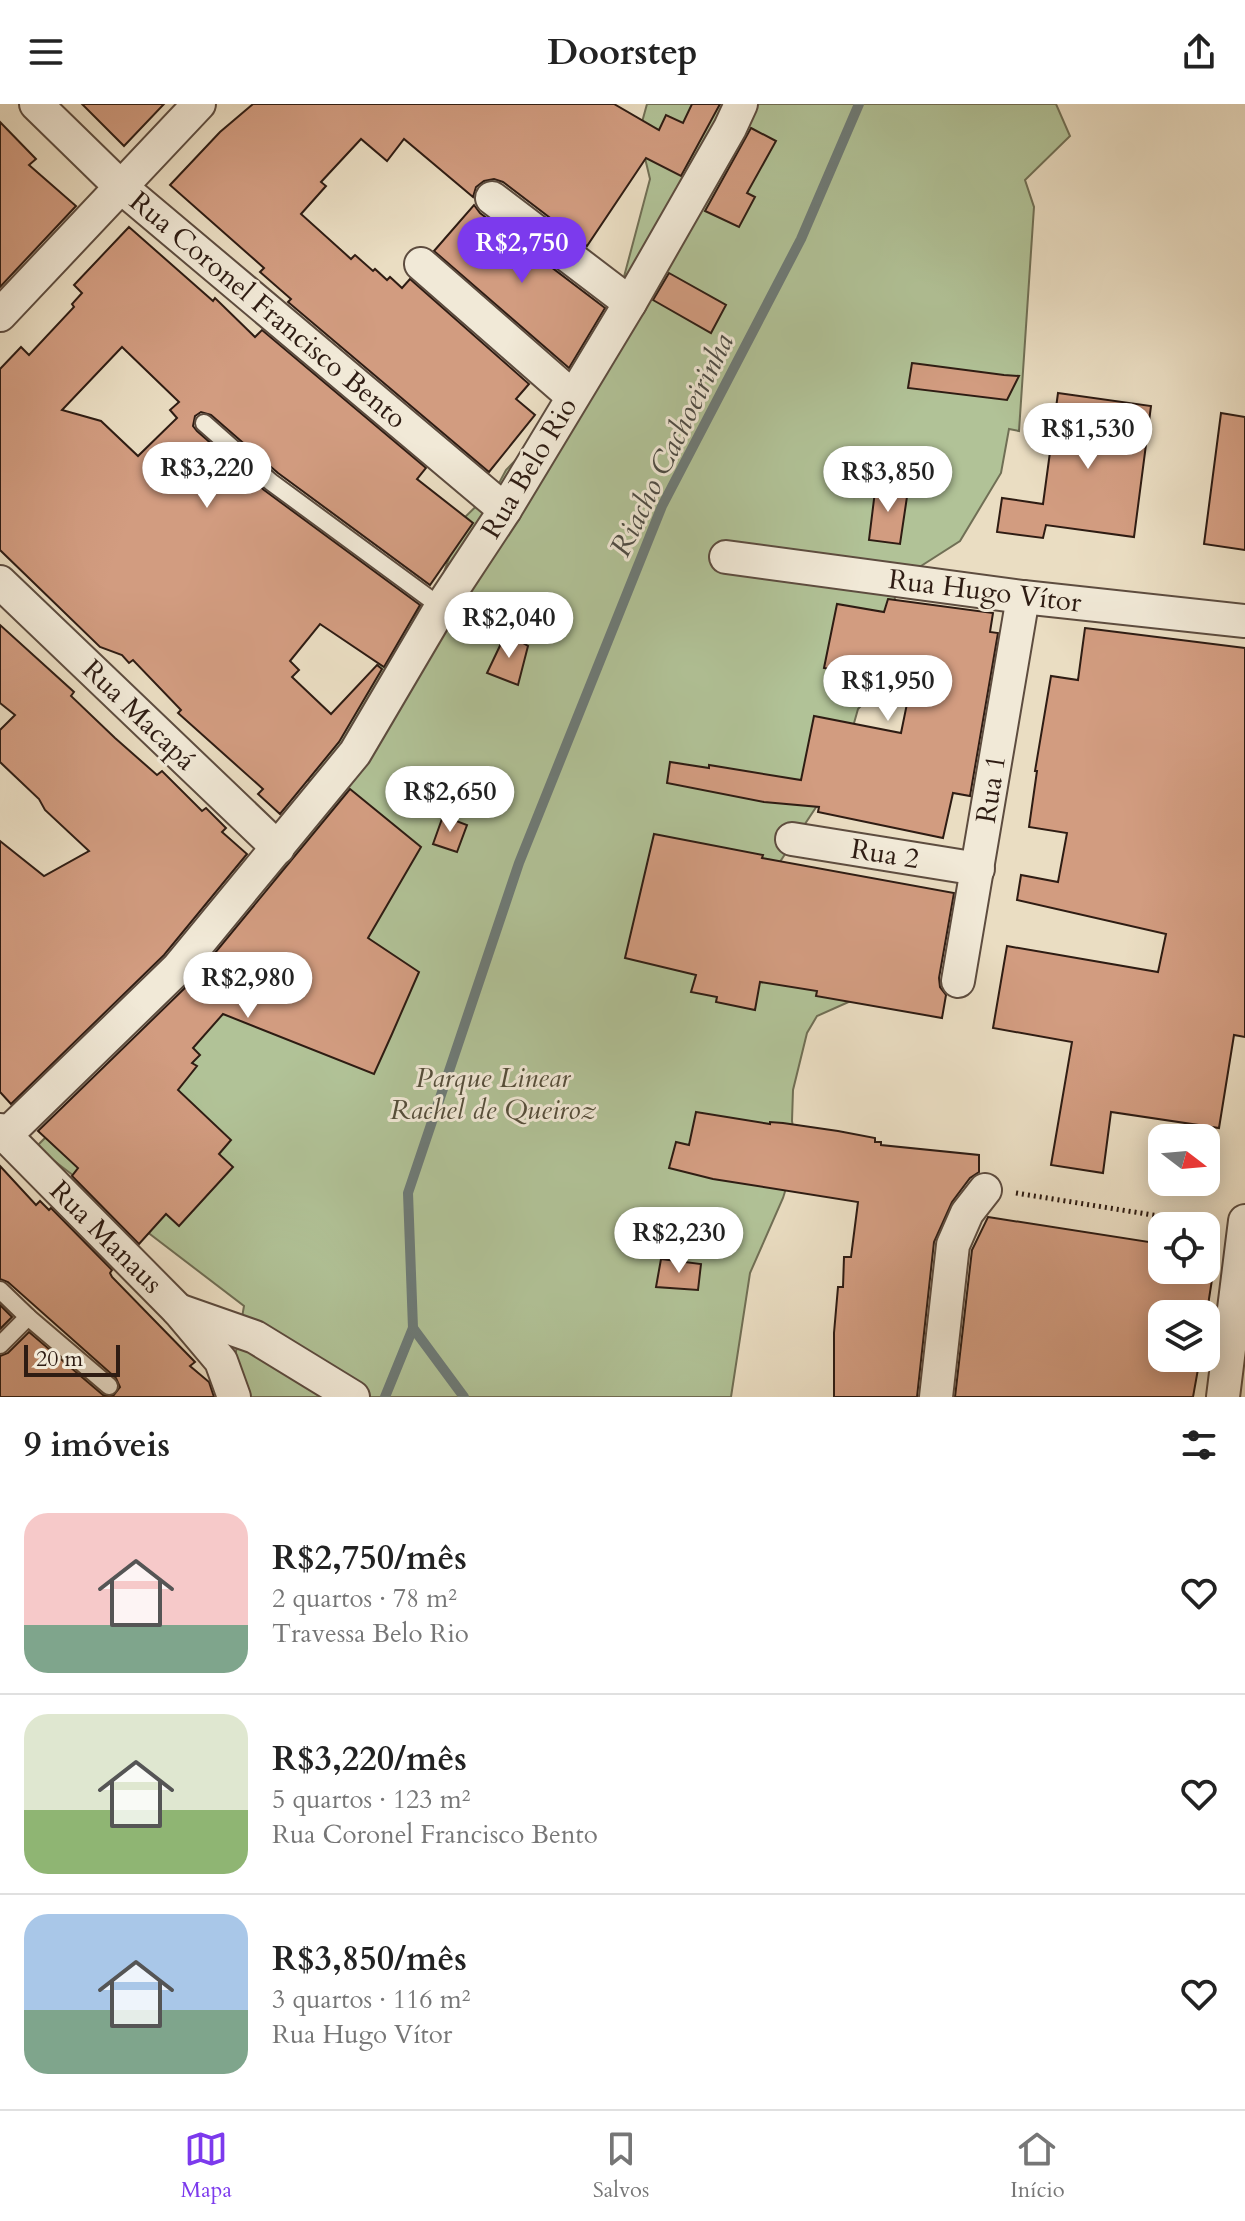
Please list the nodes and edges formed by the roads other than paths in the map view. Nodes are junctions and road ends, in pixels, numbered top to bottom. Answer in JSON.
{"nodes":[{"id":1,"x":36,"y":104,"type":"edge"},
{"id":2,"x":199,"y":104,"type":"edge"},
{"id":3,"x":741,"y":104,"type":"edge"},
{"id":4,"x":121,"y":187,"type":"junction"},
{"id":5,"x":492,"y":198,"type":"dead end"},
{"id":6,"x":421,"y":264,"type":"dead end"},
{"id":7,"x":630,"y":303,"type":"junction"},
{"id":8,"x":0,"y":315,"type":"edge"},
{"id":9,"x":572,"y":396,"type":"junction"},
{"id":10,"x":204,"y":423,"type":"dead end"},
{"id":11,"x":505,"y":510,"type":"junction"},
{"id":12,"x":726,"y":557,"type":"dead end"},
{"id":13,"x":0,"y":582,"type":"edge"},
{"id":14,"x":1023,"y":597,"type":"junction"},
{"id":15,"x":441,"y":607,"type":"junction"},
{"id":16,"x":1245,"y":621,"type":"edge"},
{"id":17,"x":792,"y":839,"type":"dead end"},
{"id":18,"x":278,"y":848,"type":"junction"},
{"id":19,"x":978,"y":869,"type":"junction"},
{"id":20,"x":958,"y":981,"type":"dead end"},
{"id":21,"x":3,"y":1132,"type":"edge"},
{"id":22,"x":985,"y":1190,"type":"road end"},
{"id":23,"x":1245,"y":1227,"type":"edge"},
{"id":24,"x":0,"y":1290,"type":"edge"},
{"id":25,"x":178,"y":1310,"type":"junction"},
{"id":26,"x":28,"y":1317,"type":"junction"},
{"id":27,"x":0,"y":1345,"type":"edge"},
{"id":28,"x":109,"y":1386,"type":"dead end"},
{"id":29,"x":234,"y":1397,"type":"edge"},
{"id":30,"x":353,"y":1397,"type":"edge"},
{"id":31,"x":936,"y":1397,"type":"edge"},
{"id":32,"x":1223,"y":1397,"type":"edge"}],
"edges":[{"from":1,"to":4,"type":"street","name":"Rua Coronel Francisco Bento"},
{"from":2,"to":4,"type":"street"},
{"from":3,"to":7,"type":"street","name":"Rua Belo Rio"},
{"from":4,"to":8,"type":"street"},
{"from":4,"to":11,"type":"street","name":"Rua Coronel Francisco Bento"},
{"from":5,"to":7,"type":"street"},
{"from":6,"to":9,"type":"street"},
{"from":7,"to":9,"type":"street","name":"Rua Belo Rio"},
{"from":9,"to":11,"type":"street","name":"Rua Belo Rio"},
{"from":10,"to":15,"type":"lane"},
{"from":11,"to":15,"type":"street","name":"Rua Belo Rio"},
{"from":12,"to":14,"type":"street","name":"Rua Hugo Vítor"},
{"from":13,"to":18,"type":"street","name":"Rua Macapá"},
{"from":14,"to":16,"type":"street","name":"Rua Hugo Vítor"},
{"from":14,"to":19,"type":"street","name":"Rua 1"},
{"from":15,"to":18,"type":"street","name":"Rua Belo Rio"},
{"from":17,"to":19,"type":"street","name":"Rua 2"},
{"from":18,"to":21,"type":"street","name":"Rua Belo Rio"},
{"from":19,"to":20,"type":"street","name":"Rua 1"},
{"from":21,"to":25,"type":"street","name":"Rua Manaus"},
{"from":22,"to":31,"type":"street"},
{"from":23,"to":32,"type":"street"},
{"from":24,"to":26,"type":"lane"},
{"from":25,"to":29,"type":"street","name":"Rua Manaus"},
{"from":25,"to":30,"type":"street"},
{"from":26,"to":27,"type":"lane"},
{"from":26,"to":28,"type":"lane"}]}
